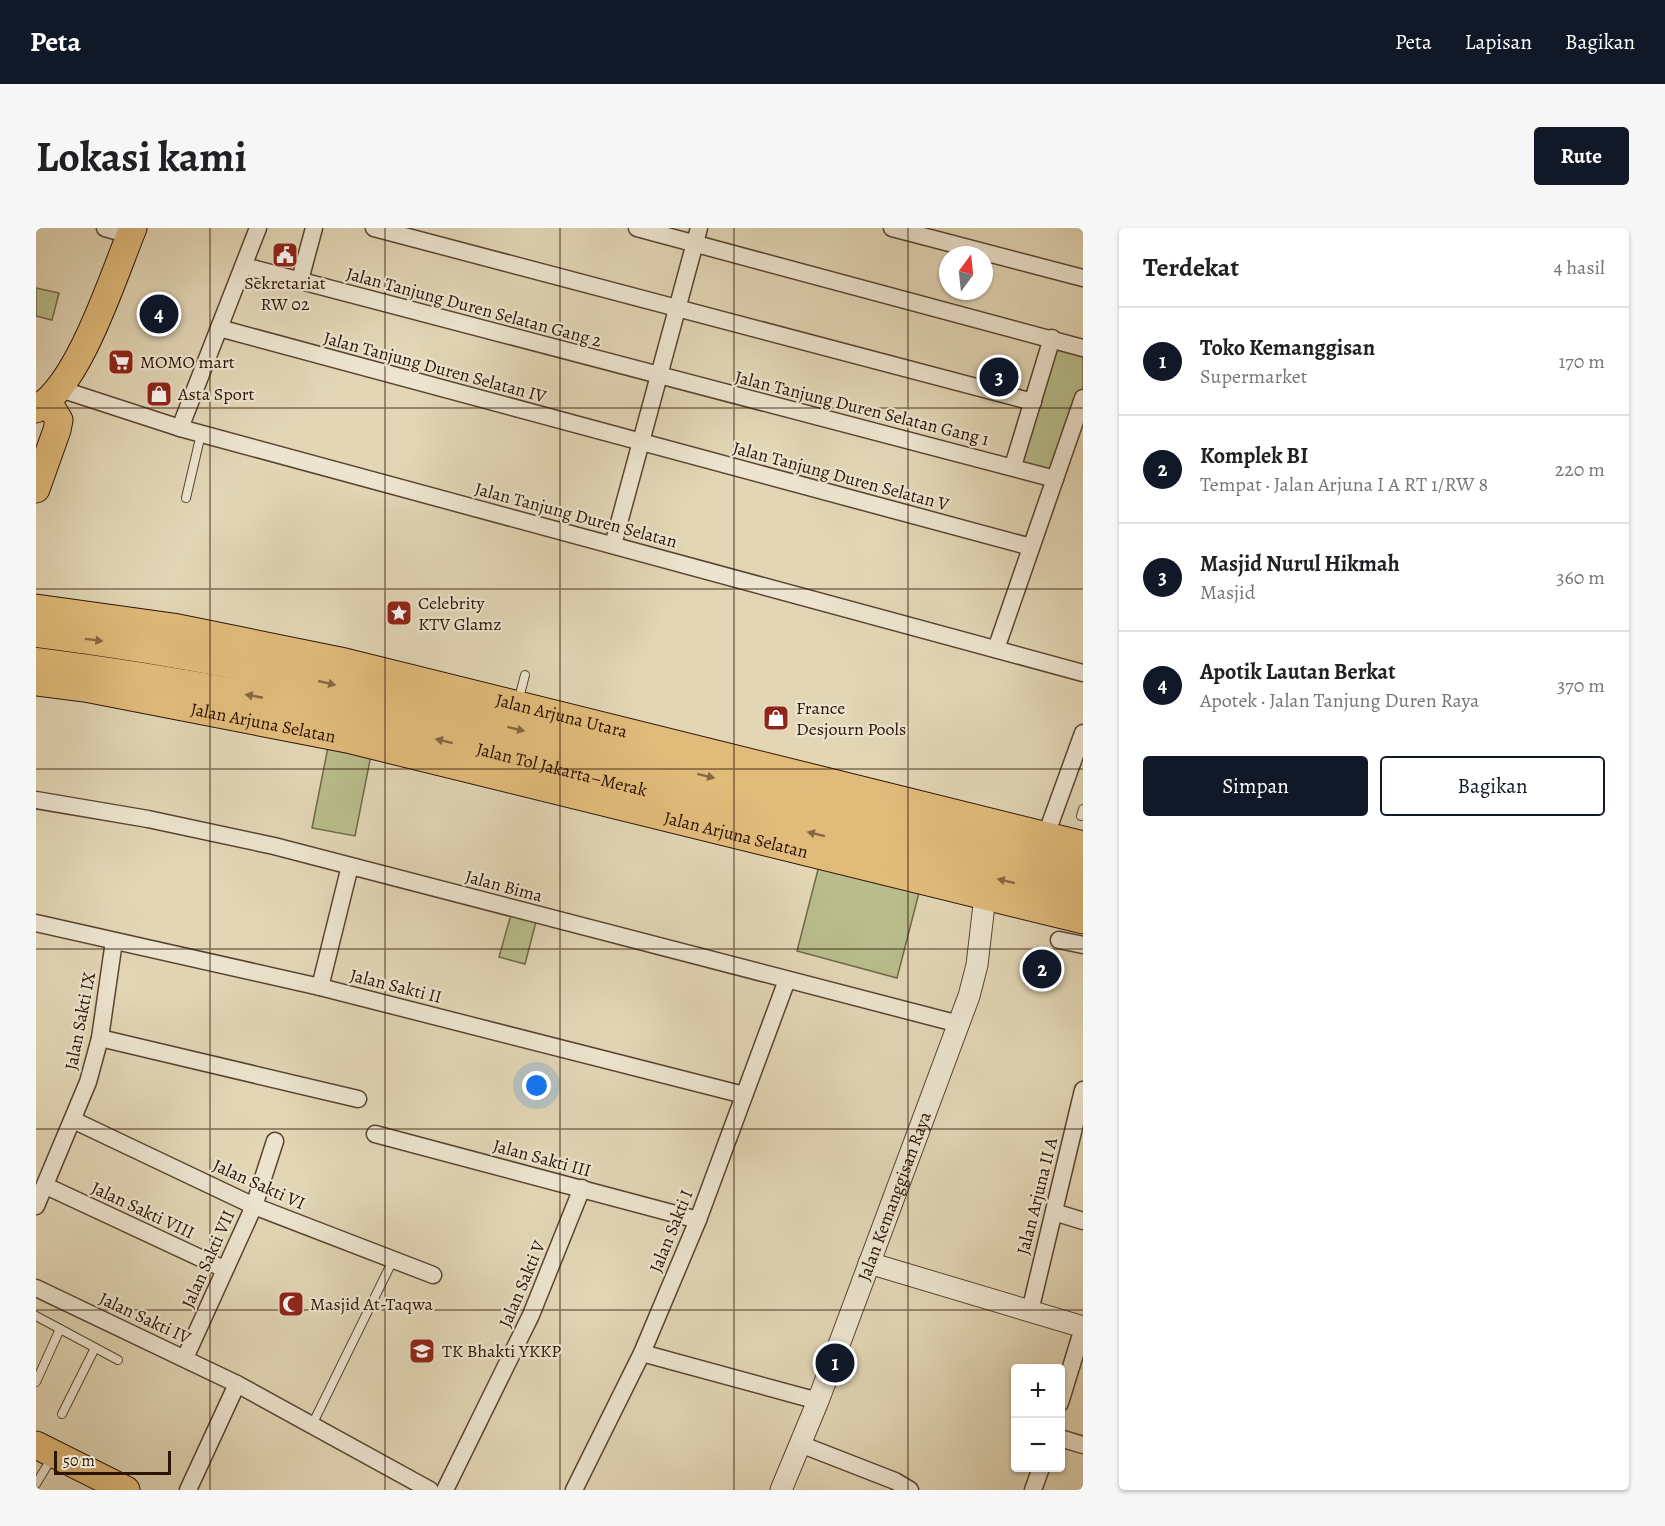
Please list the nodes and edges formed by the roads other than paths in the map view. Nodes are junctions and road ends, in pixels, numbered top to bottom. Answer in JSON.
{"nodes":[{"id":1,"x":258,"y":228,"type":"edge"},
{"id":2,"x":314,"y":228,"type":"edge"},
{"id":3,"x":374,"y":228,"type":"edge"},
{"id":4,"x":637,"y":228,"type":"edge"},
{"id":5,"x":892,"y":228,"type":"edge"},
{"id":6,"x":123,"y":230,"type":"edge"},
{"id":7,"x":697,"y":235,"type":"edge"},
{"id":8,"x":244,"y":266,"type":"junction"},
{"id":9,"x":1083,"y":278,"type":"edge"},
{"id":10,"x":300,"y":280,"type":"junction"},
{"id":11,"x":676,"y":310,"type":"junction"},
{"id":12,"x":219,"y":328,"type":"junction"},
{"id":13,"x":1052,"y":338,"type":"junction"},
{"id":14,"x":1083,"y":348,"type":"edge"},
{"id":15,"x":658,"y":377,"type":"junction"},
{"id":16,"x":1083,"y":398,"type":"edge"},
{"id":17,"x":43,"y":399,"type":"edge"},
{"id":18,"x":1033,"y":402,"type":"junction"},
{"id":19,"x":180,"y":428,"type":"junction"},
{"id":20,"x":201,"y":434,"type":"junction"},
{"id":21,"x":641,"y":443,"type":"junction"},
{"id":22,"x":1013,"y":466,"type":"junction"},
{"id":23,"x":1055,"y":479,"type":"junction"},
{"id":24,"x":36,"y":489,"type":"edge"},
{"id":25,"x":186,"y":498,"type":"dead end"},
{"id":26,"x":613,"y":545,"type":"junction"},
{"id":27,"x":1031,"y":547,"type":"junction"},
{"id":28,"x":36,"y":608,"type":"edge"},
{"id":29,"x":36,"y":633,"type":"edge"},
{"id":30,"x":996,"y":649,"type":"junction"},
{"id":31,"x":36,"y":663,"type":"edge"},
{"id":32,"x":1083,"y":674,"type":"edge"},
{"id":33,"x":525,"y":675,"type":"dead end"},
{"id":34,"x":36,"y":682,"type":"edge"},
{"id":35,"x":517,"y":705,"type":"junction"},
{"id":36,"x":1083,"y":733,"type":"edge"},
{"id":37,"x":36,"y":800,"type":"edge"},
{"id":38,"x":1046,"y":836,"type":"junction"},
{"id":39,"x":1083,"y":845,"type":"edge"},
{"id":40,"x":350,"y":866,"type":"junction"},
{"id":41,"x":1083,"y":869,"type":"edge"},
{"id":42,"x":985,"y":896,"type":"junction"},
{"id":43,"x":1083,"y":899,"type":"edge"},
{"id":44,"x":1083,"y":920,"type":"edge"},
{"id":45,"x":36,"y":922,"type":"edge"},
{"id":46,"x":1059,"y":940,"type":"dead end"},
{"id":47,"x":114,"y":941,"type":"junction"},
{"id":48,"x":1083,"y":945,"type":"edge"},
{"id":49,"x":787,"y":980,"type":"junction"},
{"id":50,"x":320,"y":987,"type":"junction"},
{"id":51,"x":959,"y":1024,"type":"junction"},
{"id":52,"x":100,"y":1038,"type":"junction"},
{"id":53,"x":1083,"y":1090,"type":"edge"},
{"id":54,"x":744,"y":1095,"type":"junction"},
{"id":55,"x":358,"y":1099,"type":"dead end"},
{"id":56,"x":1080,"y":1119,"type":"edge"},
{"id":57,"x":73,"y":1120,"type":"junction"},
{"id":58,"x":375,"y":1134,"type":"dead end"},
{"id":59,"x":275,"y":1141,"type":"dead end"},
{"id":60,"x":46,"y":1185,"type":"junction"},
{"id":61,"x":582,"y":1188,"type":"junction"},
{"id":62,"x":36,"y":1206,"type":"edge"},
{"id":63,"x":254,"y":1206,"type":"junction"},
{"id":64,"x":1054,"y":1212,"type":"junction"},
{"id":65,"x":698,"y":1220,"type":"junction"},
{"id":66,"x":1083,"y":1221,"type":"edge"},
{"id":67,"x":393,"y":1260,"type":"junction"},
{"id":68,"x":869,"y":1263,"type":"junction"},
{"id":69,"x":224,"y":1269,"type":"junction"},
{"id":70,"x":433,"y":1275,"type":"dead end"},
{"id":71,"x":36,"y":1288,"type":"edge"},
{"id":72,"x":1030,"y":1311,"type":"junction"},
{"id":73,"x":36,"y":1316,"type":"edge"},
{"id":74,"x":1083,"y":1328,"type":"edge"},
{"id":75,"x":60,"y":1329,"type":"junction"},
{"id":76,"x":95,"y":1348,"type":"junction"},
{"id":77,"x":642,"y":1353,"type":"junction"},
{"id":78,"x":185,"y":1358,"type":"junction"},
{"id":79,"x":118,"y":1360,"type":"dead end"},
{"id":80,"x":36,"y":1382,"type":"edge"},
{"id":81,"x":237,"y":1384,"type":"junction"},
{"id":82,"x":1065,"y":1386,"type":"edge"},
{"id":83,"x":818,"y":1401,"type":"junction"},
{"id":84,"x":62,"y":1414,"type":"dead end"},
{"id":85,"x":312,"y":1425,"type":"junction"},
{"id":86,"x":1065,"y":1440,"type":"edge"},
{"id":87,"x":800,"y":1444,"type":"junction"},
{"id":88,"x":1083,"y":1445,"type":"edge"},
{"id":89,"x":46,"y":1456,"type":"edge"},
{"id":90,"x":1039,"y":1472,"type":"edge"},
{"id":91,"x":36,"y":1484,"type":"edge"},
{"id":92,"x":126,"y":1490,"type":"edge"},
{"id":93,"x":188,"y":1490,"type":"edge"},
{"id":94,"x":430,"y":1490,"type":"edge"},
{"id":95,"x":445,"y":1490,"type":"edge"},
{"id":96,"x":574,"y":1490,"type":"edge"},
{"id":97,"x":781,"y":1490,"type":"edge"},
{"id":98,"x":910,"y":1490,"type":"edge"},
{"id":99,"x":1033,"y":1490,"type":"edge"}],
"edges":[{"from":1,"to":8,"type":"street"},
{"from":2,"to":10,"type":"street"},
{"from":3,"to":11,"type":"street"},
{"from":4,"to":7,"type":"street"},
{"from":5,"to":9,"type":"street"},
{"from":6,"to":17,"type":"main road"},
{"from":7,"to":11,"type":"street"},
{"from":7,"to":13,"type":"street"},
{"from":8,"to":10,"type":"street","name":"Jalan Tanjung Duren Selatan Gang 2"},
{"from":8,"to":12,"type":"street"},
{"from":10,"to":15,"type":"street","name":"Jalan Tanjung Duren Selatan Gang 2"},
{"from":11,"to":15,"type":"street"},
{"from":11,"to":18,"type":"street"},
{"from":12,"to":19,"type":"street"},
{"from":12,"to":21,"type":"street","name":"Jalan Tanjung Duren Selatan IV"},
{"from":13,"to":14,"type":"street"},
{"from":13,"to":18,"type":"street"},
{"from":15,"to":21,"type":"street"},
{"from":15,"to":22,"type":"street","name":"Jalan Tanjung Duren Selatan Gang 1"},
{"from":16,"to":23,"type":"street"},
{"from":17,"to":19,"type":"street","name":"Jalan Tanjung Duren Selatan"},
{"from":17,"to":24,"type":"main road"},
{"from":18,"to":22,"type":"street"},
{"from":19,"to":20,"type":"street","name":"Jalan Tanjung Duren Selatan"},
{"from":20,"to":25,"type":"lane"},
{"from":20,"to":26,"type":"street","name":"Jalan Tanjung Duren Selatan"},
{"from":21,"to":26,"type":"street"},
{"from":21,"to":27,"type":"street","name":"Jalan Tanjung Duren Selatan V"},
{"from":22,"to":23,"type":"street","name":"Jalan Tanjung Duren Selatan Gang 1"},
{"from":23,"to":27,"type":"street"},
{"from":26,"to":30,"type":"street","name":"Jalan Tanjung Duren Selatan"},
{"from":27,"to":30,"type":"street"},
{"from":28,"to":35,"type":"main road","name":"Jalan Arjuna Utara"},
{"from":29,"to":41,"type":"highway","name":"Jalan Tol Jakarta–Merak","one_way":true},
{"from":30,"to":32,"type":"street","name":"Jalan Tanjung Duren Selatan"},
{"from":43,"to":31,"type":"highway","name":"Jalan Tol Jakarta–Merak","one_way":true},
{"from":33,"to":35,"type":"lane"},
{"from":34,"to":42,"type":"main road","name":"Jalan Arjuna Selatan"},
{"from":35,"to":38,"type":"main road","name":"Jalan Arjuna Utara"},
{"from":36,"to":38,"type":"street"},
{"from":37,"to":40,"type":"street","name":"Jalan Bima"},
{"from":38,"to":39,"type":"main road","name":"Jalan Arjuna Utara"},
{"from":40,"to":49,"type":"street","name":"Jalan Bima"},
{"from":40,"to":50,"type":"street"},
{"from":42,"to":44,"type":"main road","name":"Jalan Arjuna Selatan"},
{"from":42,"to":51,"type":"street","name":"Jalan Kemanggisan Raya"},
{"from":45,"to":47,"type":"street","name":"Jalan Sakti II"},
{"from":46,"to":48,"type":"street"},
{"from":47,"to":50,"type":"street","name":"Jalan Sakti II"},
{"from":47,"to":52,"type":"street","name":"Jalan Sakti IX"},
{"from":49,"to":51,"type":"street","name":"Jalan Bima"},
{"from":49,"to":54,"type":"street","name":"Jalan Sakti I"},
{"from":50,"to":54,"type":"street","name":"Jalan Sakti II"},
{"from":51,"to":68,"type":"street","name":"Jalan Kemanggisan Raya"},
{"from":52,"to":55,"type":"street"},
{"from":52,"to":57,"type":"street","name":"Jalan Sakti IX"},
{"from":53,"to":56,"type":"street","name":"Jalan Arjuna II A"},
{"from":54,"to":65,"type":"street","name":"Jalan Sakti I"},
{"from":56,"to":64,"type":"street","name":"Jalan Arjuna II A"},
{"from":57,"to":60,"type":"street","name":"Jalan Sakti IX"},
{"from":57,"to":63,"type":"street","name":"Jalan Sakti VI"},
{"from":58,"to":61,"type":"street","name":"Jalan Sakti III"},
{"from":59,"to":63,"type":"street","name":"Jalan Sakti VII"},
{"from":60,"to":62,"type":"street","name":"Jalan Sakti IX"},
{"from":60,"to":69,"type":"street","name":"Jalan Sakti VIII"},
{"from":61,"to":65,"type":"street","name":"Jalan Sakti III"},
{"from":61,"to":95,"type":"street","name":"Jalan Sakti V"},
{"from":63,"to":67,"type":"street","name":"Jalan Sakti VI"},
{"from":63,"to":69,"type":"street","name":"Jalan Sakti VII"},
{"from":64,"to":66,"type":"street"},
{"from":64,"to":72,"type":"street","name":"Jalan Arjuna II A"},
{"from":65,"to":77,"type":"street","name":"Jalan Sakti I"},
{"from":67,"to":70,"type":"street","name":"Jalan Sakti VI"},
{"from":67,"to":85,"type":"lane"},
{"from":68,"to":72,"type":"street"},
{"from":68,"to":83,"type":"street","name":"Jalan Kemanggisan Raya"},
{"from":69,"to":78,"type":"street","name":"Jalan Sakti VII"},
{"from":71,"to":78,"type":"street","name":"Jalan Sakti IV"},
{"from":72,"to":74,"type":"street"},
{"from":73,"to":75,"type":"lane"},
{"from":74,"to":82,"type":"street"},
{"from":75,"to":76,"type":"lane"},
{"from":75,"to":80,"type":"lane"},
{"from":76,"to":79,"type":"lane"},
{"from":76,"to":84,"type":"lane"},
{"from":77,"to":83,"type":"street"},
{"from":77,"to":96,"type":"street","name":"Jalan Sakti I"},
{"from":78,"to":81,"type":"street","name":"Jalan Sakti IV"},
{"from":81,"to":85,"type":"street","name":"Jalan Sakti IV"},
{"from":81,"to":93,"type":"street"},
{"from":83,"to":87,"type":"street","name":"Jalan Kemanggisan Raya"},
{"from":85,"to":94,"type":"street","name":"Jalan Sakti IV"},
{"from":86,"to":88,"type":"street"},
{"from":87,"to":97,"type":"street","name":"Jalan Kemanggisan Raya"},
{"from":87,"to":98,"type":"street"},
{"from":89,"to":91,"type":"lane"},
{"from":89,"to":92,"type":"main road"},
{"from":90,"to":99,"type":"street"}]}
